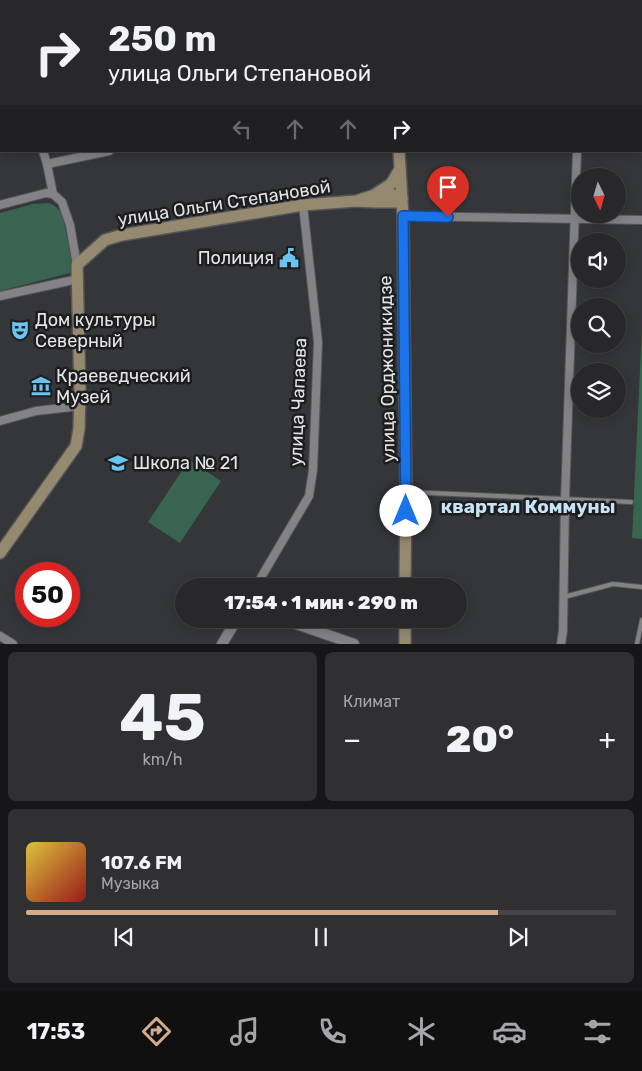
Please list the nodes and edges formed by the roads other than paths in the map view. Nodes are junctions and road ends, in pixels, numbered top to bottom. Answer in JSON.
{"nodes":[{"id":1,"x":43,"y":152,"type":"edge"},
{"id":2,"x":105,"y":152,"type":"edge"},
{"id":3,"x":400,"y":152,"type":"edge"},
{"id":4,"x":577,"y":152,"type":"edge"},
{"id":5,"x":47,"y":164,"type":"junction"},
{"id":6,"x":400,"y":168,"type":"junction"},
{"id":7,"x":576,"y":168,"type":"edge"},
{"id":8,"x":53,"y":194,"type":"junction"},
{"id":9,"x":402,"y":198,"type":"junction"},
{"id":10,"x":375,"y":199,"type":"junction"},
{"id":11,"x":0,"y":205,"type":"edge"},
{"id":12,"x":302,"y":205,"type":"junction"},
{"id":13,"x":403,"y":216,"type":"junction"},
{"id":14,"x":571,"y":219,"type":"edge"},
{"id":15,"x":626,"y":220,"type":"edge"},
{"id":16,"x":642,"y":220,"type":"edge"},
{"id":17,"x":575,"y":223,"type":"edge"},
{"id":18,"x":77,"y":265,"type":"junction"},
{"id":19,"x":78,"y":279,"type":"junction"},
{"id":20,"x":0,"y":296,"type":"edge"},
{"id":21,"x":80,"y":406,"type":"junction"},
{"id":22,"x":0,"y":421,"type":"edge"},
{"id":23,"x":406,"y":492,"type":"junction"},
{"id":24,"x":565,"y":500,"type":"junction"},
{"id":25,"x":630,"y":502,"type":"dead end"},
{"id":26,"x":0,"y":553,"type":"edge"},
{"id":27,"x":261,"y":578,"type":"edge"},
{"id":28,"x":405,"y":578,"type":"edge"},
{"id":29,"x":642,"y":586,"type":"edge"},
{"id":30,"x":564,"y":597,"type":"junction"},
{"id":31,"x":642,"y":620,"type":"edge"},
{"id":32,"x":232,"y":628,"type":"edge"},
{"id":33,"x":308,"y":628,"type":"edge"},
{"id":34,"x":405,"y":628,"type":"edge"},
{"id":35,"x":0,"y":636,"type":"edge"},
{"id":36,"x":13,"y":644,"type":"edge"},
{"id":37,"x":222,"y":644,"type":"edge"},
{"id":38,"x":354,"y":644,"type":"edge"},
{"id":39,"x":405,"y":644,"type":"edge"},
{"id":40,"x":561,"y":644,"type":"edge"},
{"id":41,"x":636,"y":644,"type":"edge"}],
"edges":[{"from":1,"to":5,"type":"street"},
{"from":2,"to":5,"type":"street"},
{"from":3,"to":6,"type":"main road","name":"улица Орджоникидзе"},
{"from":4,"to":7,"type":"street"},
{"from":5,"to":8,"type":"street"},
{"from":6,"to":9,"type":"main road","name":"улица Орджоникидзе"},
{"from":6,"to":10,"type":"main road"},
{"from":8,"to":11,"type":"street"},
{"from":8,"to":18,"type":"street"},
{"from":9,"to":10,"type":"main road","name":"улица Ольги Степановой"},
{"from":9,"to":13,"type":"main road","name":"улица Орджоникидзе"},
{"from":10,"to":12,"type":"main road","name":"улица Ольги Степановой"},
{"from":10,"to":13,"type":"main road"},
{"from":12,"to":18,"type":"main road","name":"улица Ольги Степановой"},
{"from":12,"to":27,"type":"street","name":"улица Чапаева"},
{"from":13,"to":14,"type":"street"},
{"from":13,"to":23,"type":"main road","name":"улица Орджоникидзе"},
{"from":15,"to":16,"type":"street"},
{"from":17,"to":24,"type":"street"},
{"from":18,"to":19,"type":"main road"},
{"from":19,"to":20,"type":"street"},
{"from":19,"to":21,"type":"main road"},
{"from":21,"to":22,"type":"street"},
{"from":21,"to":26,"type":"main road"},
{"from":23,"to":24,"type":"lane"},
{"from":23,"to":28,"type":"main road","name":"улица Орджоникидзе"},
{"from":24,"to":25,"type":"lane"},
{"from":24,"to":30,"type":"street"},
{"from":29,"to":30,"type":"lane"},
{"from":30,"to":40,"type":"street"},
{"from":31,"to":41,"type":"lane"},
{"from":32,"to":37,"type":"street"},
{"from":33,"to":38,"type":"street"},
{"from":34,"to":39,"type":"main road"},
{"from":35,"to":36,"type":"street"}]}
